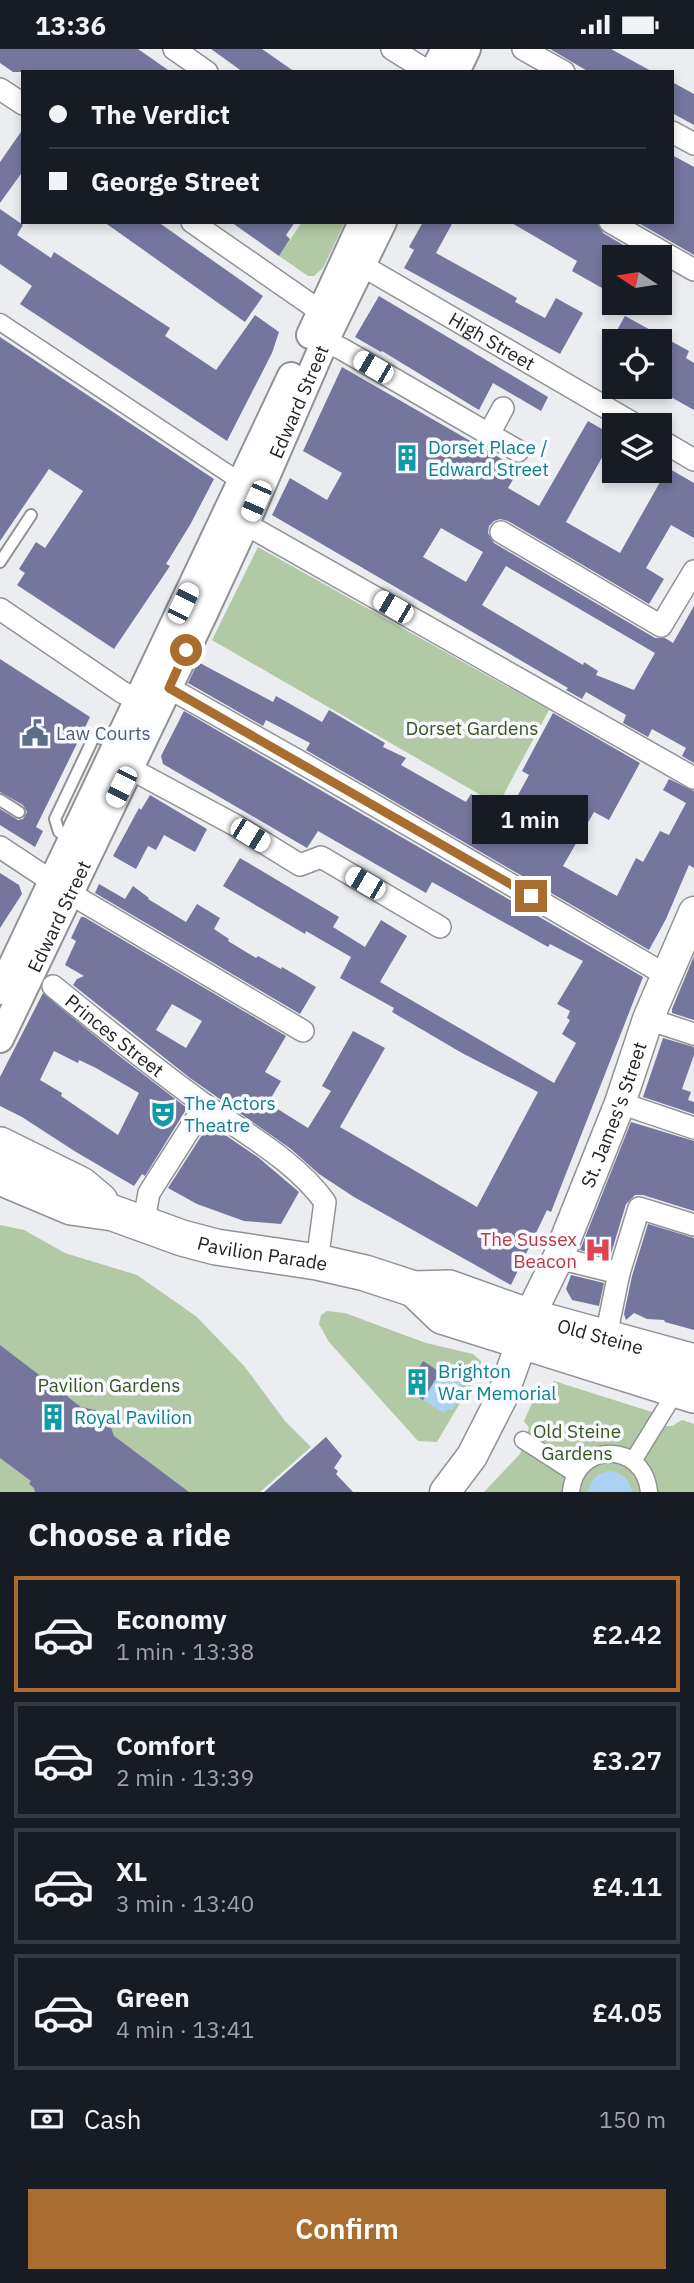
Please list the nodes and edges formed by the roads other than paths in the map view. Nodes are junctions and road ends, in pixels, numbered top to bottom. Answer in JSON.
{"nodes":[{"id":1,"x":174,"y":49,"type":"edge"},
{"id":2,"x":392,"y":49,"type":"edge"},
{"id":3,"x":445,"y":49,"type":"edge"},
{"id":4,"x":467,"y":49,"type":"edge"},
{"id":5,"x":523,"y":49,"type":"edge"},
{"id":6,"x":204,"y":70,"type":"edge"},
{"id":7,"x":428,"y":70,"type":"edge"},
{"id":8,"x":432,"y":70,"type":"edge"},
{"id":9,"x":457,"y":70,"type":"edge"},
{"id":10,"x":560,"y":70,"type":"edge"},
{"id":11,"x":0,"y":89,"type":"edge"},
{"id":12,"x":21,"y":103,"type":"edge"},
{"id":13,"x":674,"y":133,"type":"edge"},
{"id":14,"x":694,"y":144,"type":"edge"},
{"id":15,"x":195,"y":224,"type":"edge"},
{"id":16,"x":362,"y":224,"type":"edge"},
{"id":17,"x":382,"y":224,"type":"edge"},
{"id":18,"x":614,"y":224,"type":"edge"},
{"id":19,"x":354,"y":261,"type":"junction"},
{"id":20,"x":694,"y":270,"type":"edge"},
{"id":21,"x":0,"y":322,"type":"edge"},
{"id":22,"x":323,"y":326,"type":"junction"},
{"id":23,"x":503,"y":408,"type":"dead end"},
{"id":24,"x":615,"y":413,"type":"edge"},
{"id":25,"x":489,"y":434,"type":"junction"},
{"id":26,"x":672,"y":447,"type":"edge"},
{"id":27,"x":518,"y":451,"type":"dead end"},
{"id":28,"x":694,"y":460,"type":"edge"},
{"id":29,"x":242,"y":482,"type":"junction"},
{"id":30,"x":31,"y":515,"type":"dead end"},
{"id":31,"x":236,"y":518,"type":"junction"},
{"id":32,"x":502,"y":532,"type":"dead end"},
{"id":33,"x":0,"y":562,"type":"edge"},
{"id":34,"x":694,"y":571,"type":"edge"},
{"id":35,"x":0,"y":609,"type":"edge"},
{"id":36,"x":153,"y":693,"type":"junction"},
{"id":37,"x":119,"y":757,"type":"junction"},
{"id":38,"x":694,"y":778,"type":"edge"},
{"id":39,"x":0,"y":800,"type":"edge"},
{"id":40,"x":19,"y":812,"type":"dead end"},
{"id":41,"x":0,"y":847,"type":"edge"},
{"id":42,"x":62,"y":887,"type":"junction"},
{"id":43,"x":693,"y":918,"type":"edge"},
{"id":44,"x":440,"y":927,"type":"dead end"},
{"id":45,"x":666,"y":975,"type":"junction"},
{"id":46,"x":53,"y":986,"type":"dead end"},
{"id":47,"x":0,"y":991,"type":"edge"},
{"id":48,"x":648,"y":1019,"type":"junction"},
{"id":49,"x":303,"y":1031,"type":"dead end"},
{"id":50,"x":694,"y":1034,"type":"edge"},
{"id":51,"x":0,"y":1039,"type":"edge"},
{"id":52,"x":620,"y":1103,"type":"junction"},
{"id":53,"x":205,"y":1105,"type":"junction"},
{"id":54,"x":694,"y":1128,"type":"edge"},
{"id":55,"x":0,"y":1145,"type":"edge"},
{"id":56,"x":0,"y":1177,"type":"edge"},
{"id":57,"x":128,"y":1219,"type":"junction"},
{"id":58,"x":694,"y":1225,"type":"edge"},
{"id":59,"x":558,"y":1258,"type":"junction"},
{"id":60,"x":317,"y":1262,"type":"junction"},
{"id":61,"x":619,"y":1273,"type":"junction"},
{"id":62,"x":526,"y":1329,"type":"junction"},
{"id":63,"x":606,"y":1336,"type":"junction"},
{"id":64,"x":694,"y":1361,"type":"edge"},
{"id":65,"x":682,"y":1398,"type":"edge"},
{"id":66,"x":523,"y":1440,"type":"dead end"},
{"id":67,"x":633,"y":1461,"type":"junction"},
{"id":68,"x":576,"y":1474,"type":"junction"},
{"id":69,"x":445,"y":1492,"type":"edge"},
{"id":70,"x":571,"y":1492,"type":"edge"},
{"id":71,"x":649,"y":1492,"type":"edge"}],
"edges":[{"from":1,"to":6,"type":"street"},
{"from":2,"to":7,"type":"street"},
{"from":3,"to":8,"type":"street"},
{"from":4,"to":9,"type":"street"},
{"from":5,"to":10,"type":"street"},
{"from":11,"to":12,"type":"street"},
{"from":13,"to":14,"type":"street"},
{"from":15,"to":22,"type":"street"},
{"from":16,"to":19,"type":"street","name":"Edward Street"},
{"from":17,"to":19,"type":"street","name":"Edward Street"},
{"from":18,"to":20,"type":"street"},
{"from":19,"to":22,"type":"street","name":"Edward Street"},
{"from":19,"to":24,"type":"street","name":"High Street"},
{"from":21,"to":29,"type":"street"},
{"from":22,"to":25,"type":"street"},
{"from":22,"to":29,"type":"street","name":"Edward Street"},
{"from":22,"to":31,"type":"street","name":"Edward Street"},
{"from":23,"to":25,"type":"street"},
{"from":25,"to":27,"type":"street"},
{"from":26,"to":28,"type":"street"},
{"from":29,"to":31,"type":"street","name":"Edward Street"},
{"from":30,"to":33,"type":"lane"},
{"from":31,"to":36,"type":"street","name":"Edward Street"},
{"from":31,"to":38,"type":"street"},
{"from":32,"to":34,"type":"street"},
{"from":35,"to":36,"type":"street"},
{"from":36,"to":37,"type":"street","name":"Edward Street"},
{"from":36,"to":45,"type":"street"},
{"from":37,"to":42,"type":"street","name":"Edward Street"},
{"from":37,"to":42,"type":"street","name":"Edward Street"},
{"from":37,"to":44,"type":"street"},
{"from":39,"to":40,"type":"lane"},
{"from":41,"to":42,"type":"street"},
{"from":42,"to":47,"type":"street","name":"Edward Street"},
{"from":42,"to":49,"type":"street"},
{"from":42,"to":51,"type":"street","name":"Edward Street"},
{"from":43,"to":45,"type":"main road","name":"St. James's Street"},
{"from":45,"to":48,"type":"main road","name":"St. James's Street"},
{"from":46,"to":53,"type":"street","name":"Princes Street"},
{"from":48,"to":50,"type":"street"},
{"from":48,"to":52,"type":"main road","name":"St. James's Street"},
{"from":52,"to":54,"type":"street"},
{"from":52,"to":59,"type":"main road","name":"St. James's Street"},
{"from":53,"to":57,"type":"street"},
{"from":53,"to":60,"type":"street","name":"Princes Street"},
{"from":55,"to":57,"type":"highway","name":"Pavilion Parade"},
{"from":56,"to":57,"type":"highway","name":"Pavilion Parade"},
{"from":57,"to":60,"type":"highway","name":"Pavilion Parade"},
{"from":58,"to":61,"type":"street"},
{"from":59,"to":61,"type":"street"},
{"from":59,"to":62,"type":"main road","name":"St. James's Street"},
{"from":60,"to":62,"type":"highway","name":"Pavilion Parade"},
{"from":61,"to":63,"type":"street"},
{"from":62,"to":63,"type":"highway","name":"Old Steine"},
{"from":62,"to":65,"type":"highway","name":"Old Steine"},
{"from":62,"to":69,"type":"main road"},
{"from":63,"to":64,"type":"highway","name":"Old Steine"},
{"from":65,"to":67,"type":"street"},
{"from":66,"to":68,"type":"street"},
{"from":67,"to":68,"type":"street"},
{"from":67,"to":71,"type":"street"},
{"from":68,"to":70,"type":"street"}]}
